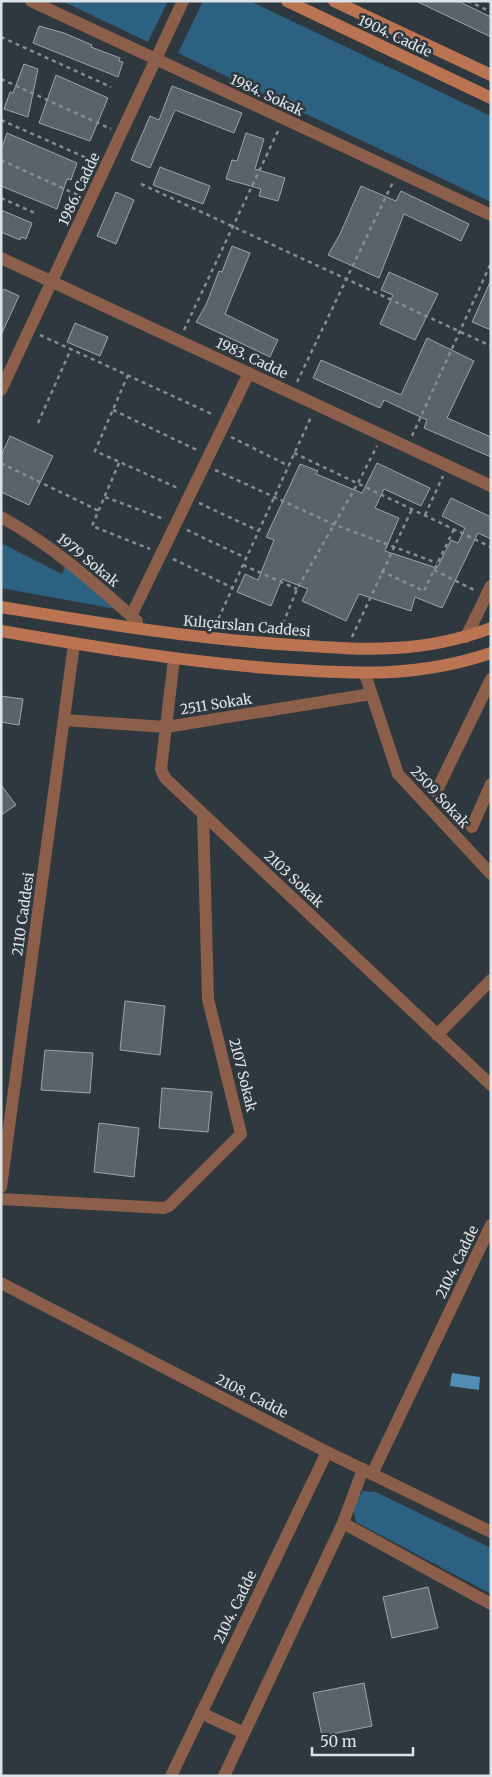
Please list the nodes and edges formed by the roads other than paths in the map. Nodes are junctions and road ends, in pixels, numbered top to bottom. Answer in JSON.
{"nodes":[{"id":1,"x":31,"y":1,"type":"edge"},
{"id":2,"x":183,"y":1,"type":"edge"},
{"id":3,"x":287,"y":1,"type":"edge"},
{"id":4,"x":334,"y":1,"type":"edge"},
{"id":5,"x":156,"y":60,"type":"junction"},
{"id":6,"x":491,"y":75,"type":"edge"},
{"id":7,"x":491,"y":98,"type":"edge"},
{"id":8,"x":491,"y":215,"type":"edge"},
{"id":9,"x":1,"y":258,"type":"edge"},
{"id":10,"x":52,"y":282,"type":"junction"},
{"id":11,"x":249,"y":373,"type":"junction"},
{"id":12,"x":1,"y":390,"type":"edge"},
{"id":13,"x":491,"y":486,"type":"edge"},
{"id":14,"x":1,"y":518,"type":"edge"},
{"id":15,"x":488,"y":591,"type":"edge"},
{"id":16,"x":1,"y":607,"type":"edge"},
{"id":17,"x":131,"y":616,"type":"junction"},
{"id":18,"x":491,"y":628,"type":"edge"},
{"id":19,"x":1,"y":631,"type":"edge"},
{"id":20,"x":150,"y":632,"type":"junction"},
{"id":21,"x":466,"y":637,"type":"junction"},
{"id":22,"x":74,"y":644,"type":"junction"},
{"id":23,"x":491,"y":653,"type":"edge"},
{"id":24,"x":174,"y":659,"type":"junction"},
{"id":25,"x":365,"y":674,"type":"junction"},
{"id":26,"x":491,"y":679,"type":"edge"},
{"id":27,"x":371,"y":694,"type":"junction"},
{"id":28,"x":64,"y":720,"type":"junction"},
{"id":29,"x":166,"y":727,"type":"junction"},
{"id":30,"x":491,"y":784,"type":"edge"},
{"id":31,"x":436,"y":792,"type":"dead end"},
{"id":32,"x":203,"y":814,"type":"junction"},
{"id":33,"x":472,"y":826,"type":"dead end"},
{"id":34,"x":491,"y":874,"type":"edge"},
{"id":35,"x":491,"y":980,"type":"edge"},
{"id":36,"x":437,"y":1035,"type":"junction"},
{"id":37,"x":491,"y":1085,"type":"edge"},
{"id":38,"x":1,"y":1188,"type":"edge"},
{"id":39,"x":1,"y":1199,"type":"edge"},
{"id":40,"x":491,"y":1225,"type":"edge"},
{"id":41,"x":1,"y":1283,"type":"edge"},
{"id":42,"x":326,"y":1452,"type":"junction"},
{"id":43,"x":368,"y":1472,"type":"junction"},
{"id":44,"x":343,"y":1523,"type":"junction"},
{"id":45,"x":491,"y":1532,"type":"edge"},
{"id":46,"x":491,"y":1604,"type":"edge"},
{"id":47,"x":201,"y":1713,"type":"junction"},
{"id":48,"x":244,"y":1733,"type":"junction"},
{"id":49,"x":171,"y":1776,"type":"edge"},
{"id":50,"x":224,"y":1776,"type":"edge"}],
"edges":[{"from":1,"to":5,"type":"street","name":"1984. Sokak"},
{"from":2,"to":5,"type":"street","name":"1986. Cadde"},
{"from":3,"to":7,"type":"main road","name":"1904. Cadde"},
{"from":4,"to":6,"type":"main road","name":"1904. Cadde"},
{"from":5,"to":8,"type":"street","name":"1984. Sokak"},
{"from":5,"to":10,"type":"street","name":"1986. Cadde"},
{"from":9,"to":10,"type":"street","name":"1983. Cadde"},
{"from":10,"to":11,"type":"street","name":"1983. Cadde"},
{"from":10,"to":12,"type":"street","name":"1986. Cadde"},
{"from":11,"to":13,"type":"street","name":"1983. Cadde"},
{"from":11,"to":17,"type":"street"},
{"from":14,"to":17,"type":"street","name":"1979 Sokak"},
{"from":15,"to":21,"type":"street"},
{"from":16,"to":20,"type":"main road","name":"Kılıçarslan Caddesi"},
{"from":17,"to":20,"type":"street","name":"1979 Sokak"},
{"from":18,"to":21,"type":"main road","name":"Kılıçarslan Caddesi"},
{"from":19,"to":22,"type":"main road"},
{"from":20,"to":21,"type":"main road","name":"Kılıçarslan Caddesi"},
{"from":22,"to":24,"type":"main road"},
{"from":22,"to":28,"type":"street","name":"2110 Caddesi"},
{"from":23,"to":25,"type":"main road"},
{"from":24,"to":25,"type":"main road"},
{"from":24,"to":29,"type":"street","name":"2103 Sokak"},
{"from":25,"to":27,"type":"street","name":"2509 Sokak"},
{"from":26,"to":31,"type":"street"},
{"from":27,"to":29,"type":"street","name":"2511 Sokak"},
{"from":27,"to":34,"type":"street","name":"2509 Sokak"},
{"from":28,"to":29,"type":"street","name":"2511 Sokak"},
{"from":28,"to":38,"type":"street","name":"2110 Caddesi"},
{"from":29,"to":32,"type":"street","name":"2103 Sokak"},
{"from":30,"to":33,"type":"street"},
{"from":32,"to":36,"type":"street","name":"2103 Sokak"},
{"from":32,"to":39,"type":"street","name":"2107 Sokak"},
{"from":35,"to":36,"type":"street"},
{"from":36,"to":37,"type":"street","name":"2103 Sokak"},
{"from":40,"to":43,"type":"street","name":"2104. Cadde"},
{"from":41,"to":42,"type":"street","name":"2108. Cadde"},
{"from":42,"to":43,"type":"street","name":"2108. Cadde"},
{"from":42,"to":47,"type":"street","name":"2104. Cadde"},
{"from":43,"to":44,"type":"street","name":"2104. Cadde"},
{"from":43,"to":45,"type":"street","name":"2108. Cadde"},
{"from":44,"to":46,"type":"street"},
{"from":44,"to":48,"type":"street","name":"2104. Cadde"},
{"from":47,"to":48,"type":"street"},
{"from":47,"to":49,"type":"street","name":"2104. Cadde"},
{"from":48,"to":50,"type":"street","name":"2104. Cadde"}]}
